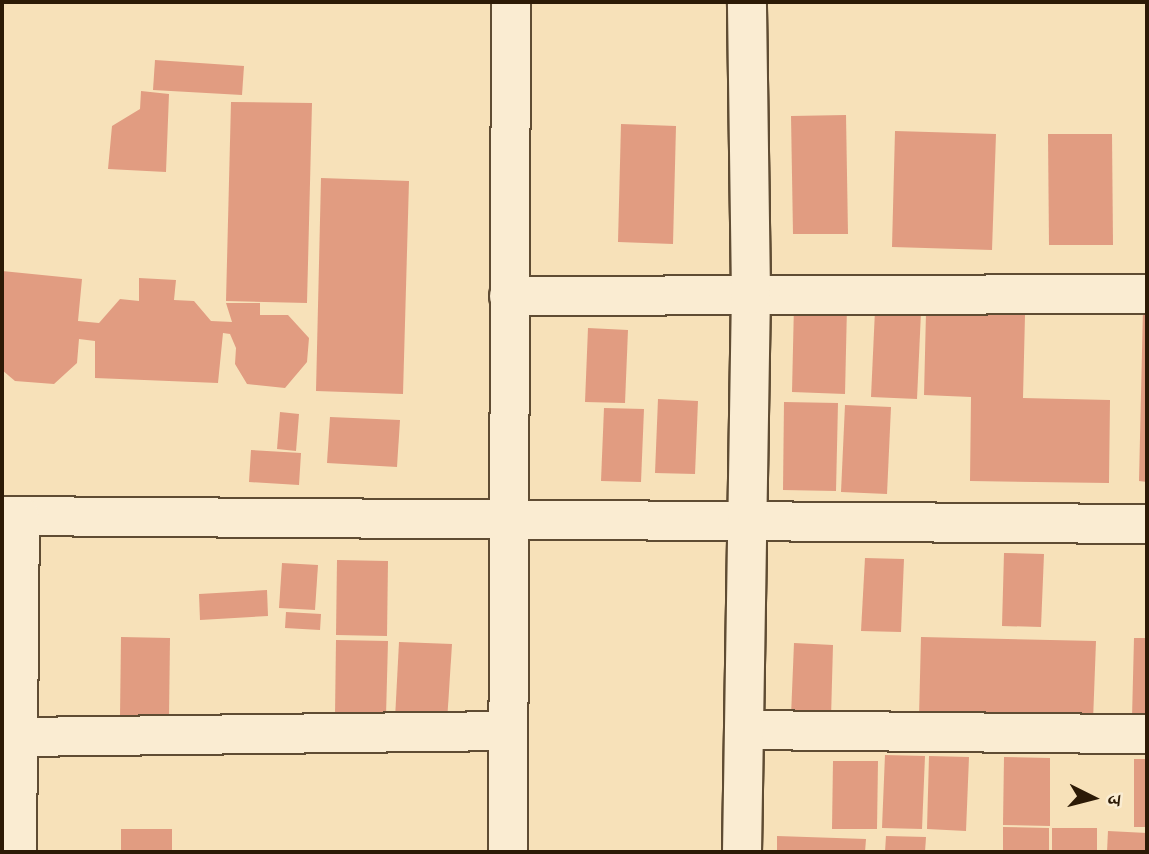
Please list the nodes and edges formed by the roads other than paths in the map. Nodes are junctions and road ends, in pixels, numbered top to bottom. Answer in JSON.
{"nodes":[{"id":1,"x":511,"y":2,"type":"edge"},
{"id":2,"x":747,"y":2,"type":"edge"},
{"id":3,"x":751,"y":294,"type":"junction"},
{"id":4,"x":1147,"y":294,"type":"edge"},
{"id":5,"x":509,"y":296,"type":"junction"},
{"id":6,"x":11,"y":516,"type":"edge"},
{"id":7,"x":509,"y":518,"type":"junction"},
{"id":8,"x":750,"y":520,"type":"junction"},
{"id":9,"x":1147,"y":524,"type":"edge"},
{"id":10,"x":745,"y":730,"type":"junction"},
{"id":11,"x":508,"y":731,"type":"junction"},
{"id":12,"x":1147,"y":734,"type":"edge"},
{"id":13,"x":18,"y":737,"type":"junction"},
{"id":14,"x":17,"y":852,"type":"edge"},
{"id":15,"x":508,"y":852,"type":"edge"},
{"id":16,"x":743,"y":852,"type":"edge"}],
"edges":[{"from":1,"to":5,"type":"street"},
{"from":2,"to":3,"type":"street"},
{"from":3,"to":4,"type":"street"},
{"from":3,"to":5,"type":"street"},
{"from":3,"to":8,"type":"street"},
{"from":5,"to":7,"type":"street"},
{"from":6,"to":7,"type":"street"},
{"from":6,"to":13,"type":"street"},
{"from":7,"to":8,"type":"street"},
{"from":7,"to":11,"type":"street"},
{"from":8,"to":9,"type":"street"},
{"from":8,"to":10,"type":"street"},
{"from":10,"to":12,"type":"street"},
{"from":10,"to":16,"type":"street"},
{"from":11,"to":13,"type":"street"},
{"from":11,"to":15,"type":"street"},
{"from":13,"to":14,"type":"street"}]}
